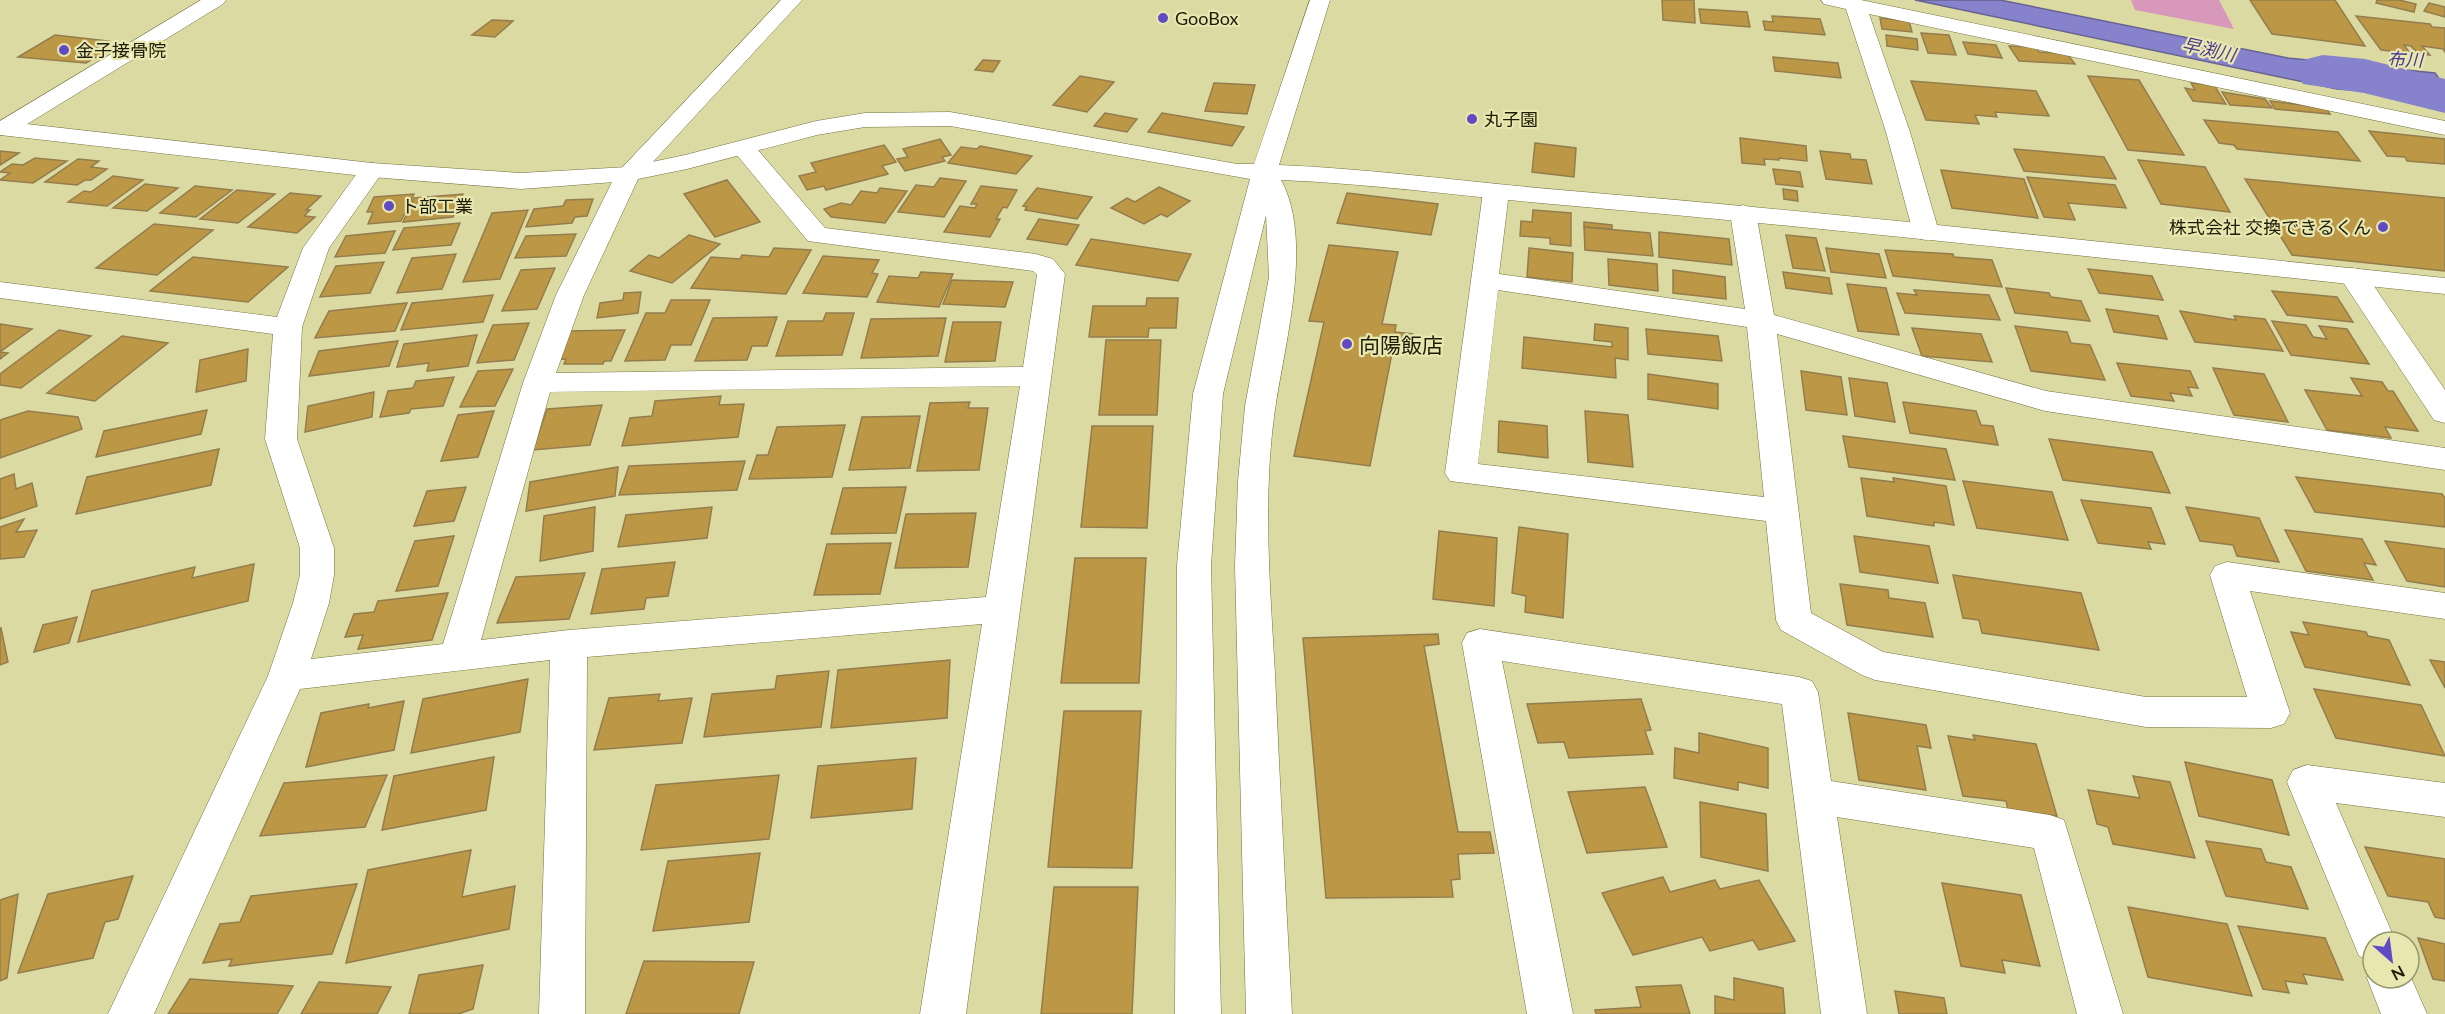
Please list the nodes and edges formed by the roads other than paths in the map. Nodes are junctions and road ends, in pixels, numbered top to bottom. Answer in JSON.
{"nodes":[{"id":1,"x":216,"y":0,"type":"edge"},
{"id":2,"x":792,"y":0,"type":"edge"},
{"id":3,"x":1320,"y":0,"type":"edge"},
{"id":4,"x":1831,"y":0,"type":"edge"},
{"id":5,"x":1855,"y":5,"type":"junction"},
{"id":6,"x":2,"y":129,"type":"edge"},
{"id":7,"x":2445,"y":129,"type":"edge"},
{"id":8,"x":743,"y":148,"type":"junction"},
{"id":9,"x":372,"y":170,"type":"junction"},
{"id":10,"x":1264,"y":172,"type":"junction"},
{"id":11,"x":628,"y":174,"type":"junction"},
{"id":12,"x":1496,"y":192,"type":"junction"},
{"id":13,"x":1743,"y":213,"type":"junction"},
{"id":14,"x":1926,"y":232,"type":"junction"},
{"id":15,"x":2353,"y":276,"type":"junction"},
{"id":16,"x":1485,"y":280,"type":"junction"},
{"id":17,"x":2445,"y":286,"type":"edge"},
{"id":18,"x":0,"y":290,"type":"edge"},
{"id":19,"x":1761,"y":320,"type":"junction"},
{"id":20,"x":288,"y":327,"type":"junction"},
{"id":21,"x":1038,"y":376,"type":"junction"},
{"id":22,"x":538,"y":383,"type":"junction"},
{"id":23,"x":2445,"y":413,"type":"edge"},
{"id":24,"x":2445,"y":459,"type":"edge"},
{"id":25,"x":1781,"y":511,"type":"junction"},
{"id":26,"x":2445,"y":606,"type":"edge"},
{"id":27,"x":1003,"y":609,"type":"junction"},
{"id":28,"x":568,"y":644,"type":"junction"},
{"id":29,"x":458,"y":655,"type":"junction"},
{"id":30,"x":287,"y":676,"type":"junction"},
{"id":31,"x":1815,"y":796,"type":"junction"},
{"id":32,"x":2445,"y":800,"type":"edge"},
{"id":33,"x":2369,"y":930,"type":"edge"},
{"id":34,"x":2394,"y":990,"type":"edge"},
{"id":35,"x":131,"y":1014,"type":"edge"},
{"id":36,"x":562,"y":1014,"type":"edge"},
{"id":37,"x":943,"y":1014,"type":"edge"},
{"id":38,"x":1198,"y":1014,"type":"edge"},
{"id":39,"x":1269,"y":1014,"type":"edge"},
{"id":40,"x":1550,"y":1014,"type":"edge"},
{"id":41,"x":1844,"y":1014,"type":"edge"},
{"id":42,"x":2100,"y":1014,"type":"edge"},
{"id":43,"x":2403,"y":1014,"type":"edge"}],
"edges":[{"from":1,"to":6,"type":"street"},
{"from":2,"to":11,"type":"street"},
{"from":3,"to":10,"type":"street"},
{"from":4,"to":5,"type":"street"},
{"from":5,"to":7,"type":"street"},
{"from":5,"to":14,"type":"street"},
{"from":6,"to":9,"type":"street"},
{"from":8,"to":10,"type":"street"},
{"from":8,"to":11,"type":"street"},
{"from":8,"to":21,"type":"street"},
{"from":9,"to":11,"type":"street"},
{"from":9,"to":20,"type":"street"},
{"from":10,"to":12,"type":"street"},
{"from":10,"to":38,"type":"street"},
{"from":10,"to":39,"type":"street"},
{"from":11,"to":22,"type":"street"},
{"from":12,"to":13,"type":"street"},
{"from":12,"to":16,"type":"street"},
{"from":13,"to":14,"type":"street"},
{"from":13,"to":19,"type":"street"},
{"from":14,"to":15,"type":"street"},
{"from":15,"to":17,"type":"street"},
{"from":15,"to":23,"type":"street"},
{"from":16,"to":19,"type":"street"},
{"from":16,"to":25,"type":"street"},
{"from":18,"to":20,"type":"street"},
{"from":19,"to":24,"type":"street"},
{"from":19,"to":25,"type":"street"},
{"from":20,"to":30,"type":"street"},
{"from":21,"to":22,"type":"street"},
{"from":21,"to":27,"type":"street"},
{"from":22,"to":29,"type":"street"},
{"from":25,"to":26,"type":"street"},
{"from":27,"to":28,"type":"street"},
{"from":27,"to":37,"type":"street"},
{"from":28,"to":29,"type":"street"},
{"from":28,"to":36,"type":"street"},
{"from":29,"to":30,"type":"street"},
{"from":30,"to":35,"type":"street"},
{"from":31,"to":40,"type":"street"},
{"from":31,"to":41,"type":"street"},
{"from":31,"to":42,"type":"street"},
{"from":32,"to":33,"type":"street"},
{"from":34,"to":43,"type":"street"}]}
